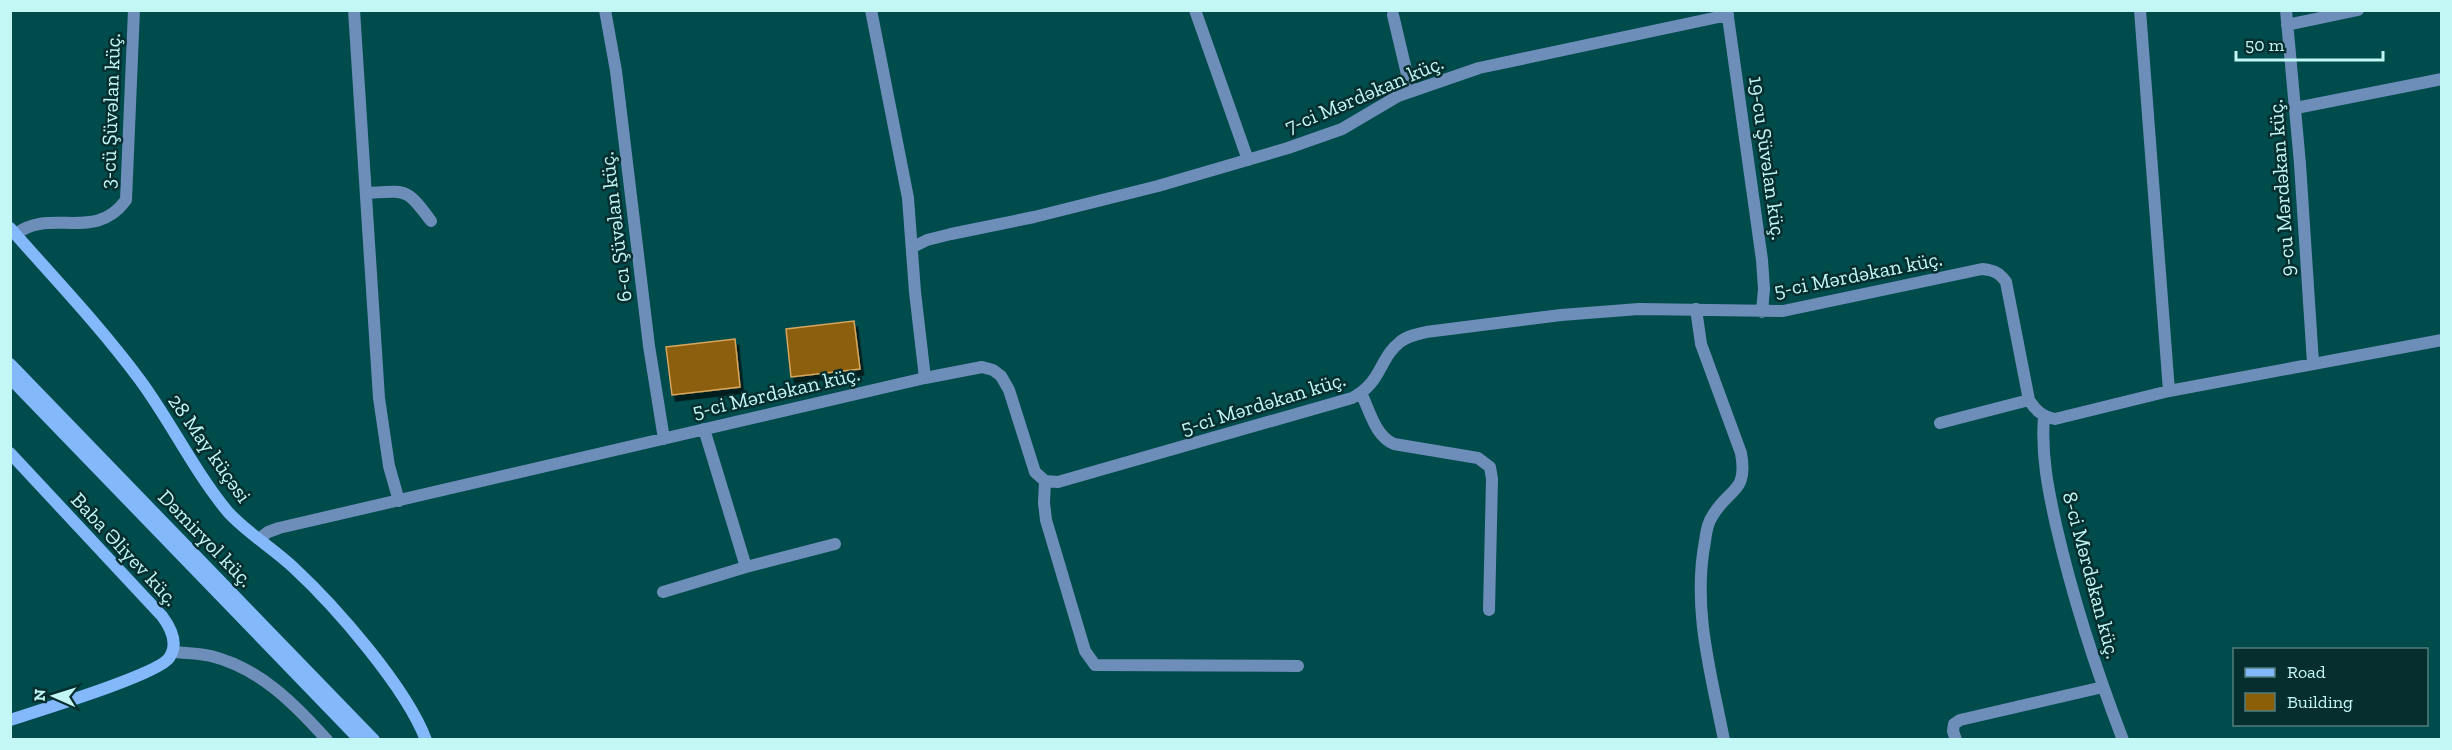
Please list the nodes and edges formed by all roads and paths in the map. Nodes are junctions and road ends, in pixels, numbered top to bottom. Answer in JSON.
{"nodes":[{"id":1,"x":134,"y":10,"type":"edge"},
{"id":2,"x":354,"y":10,"type":"edge"},
{"id":3,"x":605,"y":10,"type":"edge"},
{"id":4,"x":871,"y":10,"type":"edge"},
{"id":5,"x":1195,"y":10,"type":"edge"},
{"id":6,"x":2140,"y":10,"type":"edge"},
{"id":7,"x":2286,"y":10,"type":"edge"},
{"id":8,"x":2358,"y":10,"type":"edge"},
{"id":9,"x":1728,"y":13,"type":"edge"},
{"id":10,"x":1393,"y":15,"type":"dead end"},
{"id":11,"x":2287,"y":25,"type":"junction"},
{"id":12,"x":2442,"y":79,"type":"edge"},
{"id":13,"x":1411,"y":91,"type":"junction"},
{"id":14,"x":2296,"y":108,"type":"junction"},
{"id":15,"x":1248,"y":160,"type":"junction"},
{"id":16,"x":366,"y":193,"type":"junction"},
{"id":17,"x":431,"y":221,"type":"dead end"},
{"id":18,"x":13,"y":231,"type":"edge"},
{"id":19,"x":913,"y":247,"type":"junction"},
{"id":20,"x":1696,"y":309,"type":"junction"},
{"id":21,"x":1762,"y":312,"type":"junction"},
{"id":22,"x":2442,"y":340,"type":"edge"},
{"id":23,"x":2313,"y":363,"type":"junction"},
{"id":24,"x":10,"y":364,"type":"edge"},
{"id":25,"x":10,"y":378,"type":"edge"},
{"id":26,"x":925,"y":378,"type":"junction"},
{"id":27,"x":2169,"y":391,"type":"junction"},
{"id":28,"x":1361,"y":393,"type":"junction"},
{"id":29,"x":2029,"y":400,"type":"junction"},
{"id":30,"x":2044,"y":417,"type":"junction"},
{"id":31,"x":1940,"y":423,"type":"dead end"},
{"id":32,"x":704,"y":429,"type":"junction"},
{"id":33,"x":664,"y":439,"type":"junction"},
{"id":34,"x":10,"y":453,"type":"edge"},
{"id":35,"x":1045,"y":481,"type":"junction"},
{"id":36,"x":399,"y":501,"type":"junction"},
{"id":37,"x":259,"y":539,"type":"junction"},
{"id":38,"x":835,"y":544,"type":"dead end"},
{"id":39,"x":746,"y":567,"type":"junction"},
{"id":40,"x":663,"y":592,"type":"dead end"},
{"id":41,"x":1489,"y":610,"type":"dead end"},
{"id":42,"x":173,"y":652,"type":"junction"},
{"id":43,"x":1298,"y":666,"type":"dead end"},
{"id":44,"x":2103,"y":687,"type":"junction"},
{"id":45,"x":10,"y":720,"type":"edge"},
{"id":46,"x":327,"y":740,"type":"edge"},
{"id":47,"x":360,"y":740,"type":"edge"},
{"id":48,"x":374,"y":740,"type":"edge"},
{"id":49,"x":426,"y":740,"type":"edge"},
{"id":50,"x":1724,"y":740,"type":"edge"},
{"id":51,"x":1956,"y":740,"type":"edge"},
{"id":52,"x":2123,"y":740,"type":"edge"}],
"edges":[{"from":1,"to":18,"type":"street","name":"3-cü Şüvəlan küç."},
{"from":2,"to":16,"type":"street"},
{"from":3,"to":33,"type":"street","name":"6-cı Şüvəlan küç."},
{"from":4,"to":19,"type":"street"},
{"from":5,"to":15,"type":"street"},
{"from":6,"to":27,"type":"street"},
{"from":7,"to":11,"type":"street","name":"9-cu Mərdəkan küç."},
{"from":8,"to":11,"type":"street"},
{"from":9,"to":13,"type":"street","name":"7-ci Mərdəkan küç."},
{"from":9,"to":21,"type":"street","name":"19-cu Şüvəlan küç."},
{"from":10,"to":13,"type":"street"},
{"from":11,"to":14,"type":"street","name":"9-cu Mərdəkan küç."},
{"from":12,"to":14,"type":"street"},
{"from":13,"to":15,"type":"street","name":"7-ci Mərdəkan küç."},
{"from":14,"to":23,"type":"street","name":"9-cu Mərdəkan küç."},
{"from":15,"to":19,"type":"street","name":"7-ci Mərdəkan küç."},
{"from":16,"to":17,"type":"street"},
{"from":16,"to":36,"type":"street"},
{"from":18,"to":37,"type":"street","name":"28 May küçəsi"},
{"from":19,"to":26,"type":"street"},
{"from":20,"to":21,"type":"street","name":"5-ci Mərdəkan küç."},
{"from":20,"to":28,"type":"street","name":"5-ci Mərdəkan küç."},
{"from":20,"to":50,"type":"street"},
{"from":21,"to":29,"type":"street","name":"5-ci Mərdəkan küç."},
{"from":22,"to":23,"type":"street"},
{"from":23,"to":27,"type":"street"},
{"from":24,"to":48,"type":"street","name":"Dəmiryol küç."},
{"from":25,"to":47,"type":"street"},
{"from":26,"to":32,"type":"street","name":"5-ci Mərdəkan küç."},
{"from":26,"to":35,"type":"street","name":"5-ci Mərdəkan küç."},
{"from":27,"to":30,"type":"street"},
{"from":28,"to":35,"type":"street","name":"5-ci Mərdəkan küç."},
{"from":28,"to":41,"type":"street"},
{"from":29,"to":30,"type":"street"},
{"from":29,"to":31,"type":"street"},
{"from":30,"to":44,"type":"street","name":"8-ci Mərdəkan küç."},
{"from":32,"to":33,"type":"street","name":"5-ci Mərdəkan küç."},
{"from":32,"to":39,"type":"street"},
{"from":33,"to":36,"type":"street","name":"5-ci Mərdəkan küç."},
{"from":34,"to":42,"type":"street","name":"Baba Əliyev küç."},
{"from":35,"to":43,"type":"street"},
{"from":36,"to":37,"type":"street","name":"5-ci Mərdəkan küç."},
{"from":37,"to":49,"type":"street","name":"28 May küçəsi"},
{"from":38,"to":39,"type":"street"},
{"from":39,"to":40,"type":"street"},
{"from":42,"to":45,"type":"street"},
{"from":42,"to":46,"type":"street"},
{"from":44,"to":51,"type":"street"},
{"from":44,"to":52,"type":"street","name":"8-ci Mərdəkan küç."}]}
